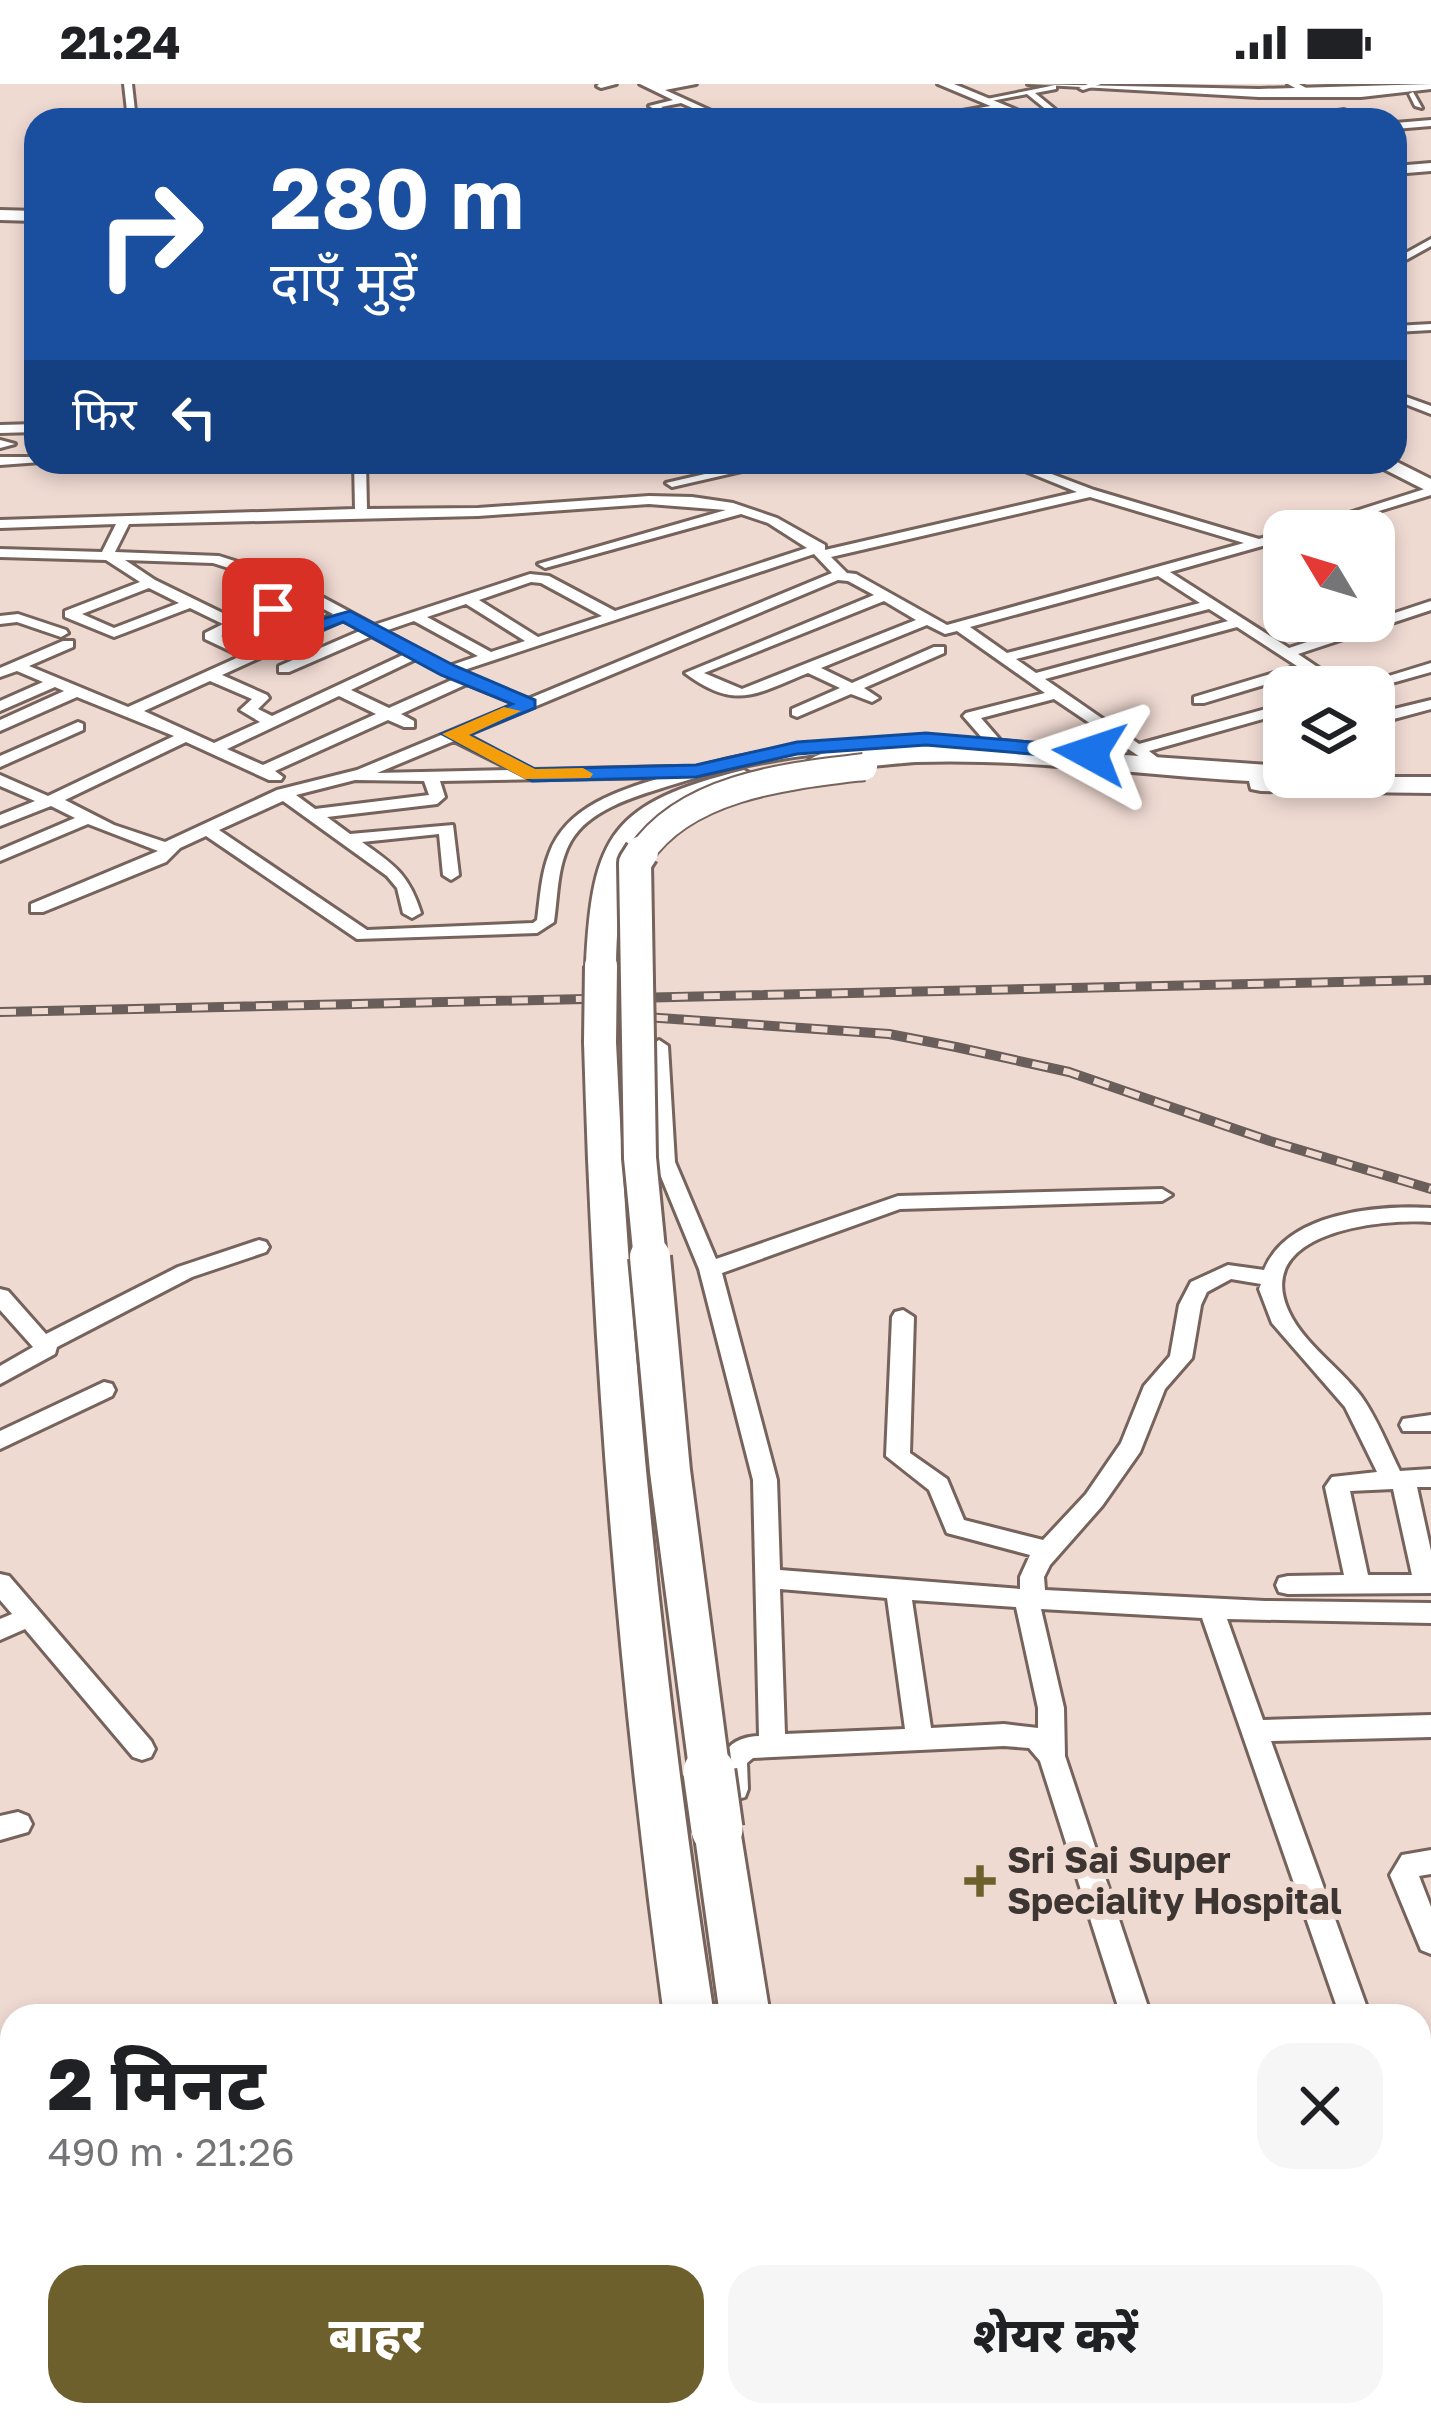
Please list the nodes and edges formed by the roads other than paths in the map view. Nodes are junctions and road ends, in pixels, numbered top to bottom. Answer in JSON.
{"nodes":[{"id":1,"x":692,"y":84,"type":"edge"},
{"id":2,"x":944,"y":84,"type":"edge"},
{"id":3,"x":646,"y":85,"type":"edge"},
{"id":4,"x":1090,"y":86,"type":"edge"},
{"id":5,"x":1431,"y":86,"type":"edge"},
{"id":6,"x":1033,"y":89,"type":"edge"},
{"id":7,"x":1302,"y":90,"type":"edge"},
{"id":8,"x":1411,"y":93,"type":"edge"},
{"id":9,"x":1431,"y":95,"type":"edge"},
{"id":10,"x":680,"y":100,"type":"junction"},
{"id":11,"x":985,"y":100,"type":"junction"},
{"id":12,"x":1002,"y":107,"type":"joint"},
{"id":13,"x":657,"y":108,"type":"edge"},
{"id":14,"x":699,"y":108,"type":"edge"},
{"id":15,"x":996,"y":108,"type":"edge"},
{"id":16,"x":1324,"y":108,"type":"edge"},
{"id":17,"x":360,"y":474,"type":"edge"},
{"id":18,"x":705,"y":474,"type":"edge"},
{"id":19,"x":1040,"y":474,"type":"edge"},
{"id":20,"x":672,"y":483,"type":"dead end"},
{"id":21,"x":1431,"y":485,"type":"edge"},
{"id":22,"x":1090,"y":493,"type":"junction"},
{"id":23,"x":744,"y":509,"type":"junction"},
{"id":24,"x":1360,"y":510,"type":"edge"},
{"id":25,"x":361,"y":513,"type":"junction"},
{"id":26,"x":125,"y":520,"type":"junction"},
{"id":27,"x":0,"y":524,"type":"edge"},
{"id":28,"x":1263,"y":542,"type":"edge"},
{"id":29,"x":1259,"y":543,"type":"junction"},
{"id":30,"x":822,"y":551,"type":"junction"},
{"id":31,"x":0,"y":554,"type":"edge"},
{"id":32,"x":107,"y":554,"type":"junction"},
{"id":33,"x":544,"y":564,"type":"dead end"},
{"id":34,"x":1163,"y":573,"type":"junction"},
{"id":35,"x":842,"y":575,"type":"junction"},
{"id":36,"x":150,"y":583,"type":"junction"},
{"id":37,"x":231,"y":590,"type":"dead end"},
{"id":38,"x":883,"y":596,"type":"junction"},
{"id":39,"x":468,"y":599,"type":"junction"},
{"id":40,"x":191,"y":603,"type":"junction"},
{"id":41,"x":1211,"y":604,"type":"junction"},
{"id":42,"x":1431,"y":605,"type":"edge"},
{"id":43,"x":344,"y":615,"type":"junction"},
{"id":44,"x":610,"y":615,"type":"junction"},
{"id":45,"x":416,"y":617,"type":"junction"},
{"id":46,"x":0,"y":620,"type":"edge"},
{"id":47,"x":1240,"y":622,"type":"junction"},
{"id":48,"x":931,"y":624,"type":"junction"},
{"id":49,"x":960,"y":627,"type":"junction"},
{"id":50,"x":315,"y":628,"type":"junction"},
{"id":51,"x":371,"y":631,"type":"junction"},
{"id":52,"x":535,"y":641,"type":"junction"},
{"id":53,"x":939,"y":650,"type":"dead end"},
{"id":54,"x":0,"y":652,"type":"edge"},
{"id":55,"x":1287,"y":652,"type":"junction"},
{"id":56,"x":416,"y":654,"type":"junction"},
{"id":57,"x":251,"y":655,"type":"junction"},
{"id":58,"x":490,"y":657,"type":"junction"},
{"id":59,"x":996,"y":660,"type":"junction"},
{"id":60,"x":20,"y":664,"type":"junction"},
{"id":61,"x":1308,"y":666,"type":"edge"},
{"id":62,"x":808,"y":667,"type":"junction"},
{"id":63,"x":1431,"y":667,"type":"edge"},
{"id":64,"x":284,"y":669,"type":"junction"},
{"id":65,"x":448,"y":670,"type":"junction"},
{"id":66,"x":0,"y":673,"type":"edge"},
{"id":67,"x":209,"y":675,"type":"junction"},
{"id":68,"x":300,"y":676,"type":"dead end"},
{"id":69,"x":1395,"y":677,"type":"edge"},
{"id":70,"x":1033,"y":678,"type":"junction"},
{"id":71,"x":466,"y":679,"type":"junction"},
{"id":72,"x":1263,"y":681,"type":"edge"},
{"id":73,"x":53,"y":683,"type":"junction"},
{"id":74,"x":328,"y":688,"type":"junction"},
{"id":75,"x":852,"y":688,"type":"junction"},
{"id":76,"x":75,"y":692,"type":"junction"},
{"id":77,"x":1057,"y":694,"type":"junction"},
{"id":78,"x":872,"y":698,"type":"dead end"},
{"id":79,"x":1198,"y":700,"type":"dead end"},
{"id":80,"x":529,"y":704,"type":"junction"},
{"id":81,"x":1431,"y":704,"type":"edge"},
{"id":82,"x":0,"y":707,"type":"edge"},
{"id":83,"x":134,"y":712,"type":"junction"},
{"id":84,"x":797,"y":712,"type":"dead end"},
{"id":85,"x":388,"y":713,"type":"junction"},
{"id":86,"x":1263,"y":714,"type":"edge"},
{"id":87,"x":1395,"y":714,"type":"edge"},
{"id":88,"x":271,"y":721,"type":"junction"},
{"id":89,"x":409,"y":724,"type":"dead end"},
{"id":90,"x":0,"y":726,"type":"edge"},
{"id":91,"x":78,"y":727,"type":"dead end"},
{"id":92,"x":452,"y":734,"type":"junction"},
{"id":93,"x":186,"y":736,"type":"junction"},
{"id":94,"x":995,"y":743,"type":"junction"},
{"id":95,"x":214,"y":749,"type":"junction"},
{"id":96,"x":1137,"y":749,"type":"junction"},
{"id":97,"x":398,"y":758,"type":"junction"},
{"id":98,"x":862,"y":761,"type":"junction"},
{"id":99,"x":0,"y":762,"type":"edge"},
{"id":100,"x":1165,"y":767,"type":"junction"},
{"id":101,"x":263,"y":771,"type":"junction"},
{"id":102,"x":696,"y":771,"type":"junction"},
{"id":103,"x":1263,"y":773,"type":"edge"},
{"id":104,"x":532,"y":775,"type":"junction"},
{"id":105,"x":429,"y":777,"type":"junction"},
{"id":106,"x":341,"y":779,"type":"junction"},
{"id":107,"x":0,"y":780,"type":"edge"},
{"id":108,"x":1419,"y":780,"type":"edge"},
{"id":109,"x":291,"y":790,"type":"junction"},
{"id":110,"x":48,"y":800,"type":"junction"},
{"id":111,"x":312,"y":814,"type":"junction"},
{"id":112,"x":86,"y":819,"type":"junction"},
{"id":113,"x":0,"y":821,"type":"edge"},
{"id":114,"x":205,"y":828,"type":"junction"},
{"id":115,"x":346,"y":838,"type":"junction"},
{"id":116,"x":172,"y":846,"type":"junction"},
{"id":117,"x":0,"y":856,"type":"edge"},
{"id":118,"x":451,"y":875,"type":"dead end"},
{"id":119,"x":37,"y":908,"type":"dead end"},
{"id":120,"x":412,"y":914,"type":"dead end"},
{"id":121,"x":659,"y":1046,"type":"dead end"},
{"id":122,"x":1162,"y":1195,"type":"dead end"},
{"id":123,"x":1431,"y":1215,"type":"edge"},
{"id":124,"x":259,"y":1247,"type":"dead end"},
{"id":125,"x":710,"y":1268,"type":"junction"},
{"id":126,"x":1269,"y":1279,"type":"junction"},
{"id":127,"x":0,"y":1296,"type":"edge"},
{"id":128,"x":904,"y":1317,"type":"dead end"},
{"id":129,"x":45,"y":1344,"type":"junction"},
{"id":130,"x":0,"y":1375,"type":"edge"},
{"id":131,"x":104,"y":1390,"type":"dead end"},
{"id":132,"x":0,"y":1441,"type":"edge"},
{"id":133,"x":1431,"y":1478,"type":"edge"},
{"id":134,"x":1397,"y":1479,"type":"junction"},
{"id":135,"x":1046,"y":1550,"type":"junction"},
{"id":136,"x":770,"y":1579,"type":"junction"},
{"id":137,"x":0,"y":1583,"type":"edge"},
{"id":138,"x":1358,"y":1584,"type":"junction"},
{"id":139,"x":1429,"y":1584,"type":"edge"},
{"id":140,"x":1288,"y":1585,"type":"dead end"},
{"id":141,"x":898,"y":1590,"type":"junction"},
{"id":142,"x":1031,"y":1592,"type":"junction"},
{"id":143,"x":1211,"y":1609,"type":"junction"},
{"id":144,"x":1431,"y":1613,"type":"edge"},
{"id":145,"x":28,"y":1617,"type":"junction"},
{"id":146,"x":0,"y":1630,"type":"edge"},
{"id":147,"x":1431,"y":1726,"type":"edge"},
{"id":148,"x":1254,"y":1731,"type":"junction"},
{"id":149,"x":920,"y":1739,"type":"junction"},
{"id":150,"x":772,"y":1746,"type":"junction"},
{"id":151,"x":142,"y":1749,"type":"dead end"},
{"id":152,"x":1052,"y":1756,"type":"junction"},
{"id":153,"x":1431,"y":1862,"type":"edge"},
{"id":154,"x":1431,"y":1941,"type":"edge"},
{"id":155,"x":687,"y":2004,"type":"edge"},
{"id":156,"x":742,"y":2004,"type":"edge"},
{"id":157,"x":742,"y":2004,"type":"edge"},
{"id":158,"x":1132,"y":2004,"type":"edge"},
{"id":159,"x":1351,"y":2004,"type":"edge"}],
"edges":[{"from":1,"to":3,"type":"street"},
{"from":2,"to":11,"type":"street"},
{"from":3,"to":10,"type":"street"},
{"from":4,"to":6,"type":"street"},
{"from":4,"to":7,"type":"street"},
{"from":5,"to":8,"type":"street"},
{"from":6,"to":11,"type":"street"},
{"from":7,"to":8,"type":"street"},
{"from":7,"to":16,"type":"street"},
{"from":8,"to":9,"type":"street"},
{"from":10,"to":13,"type":"street"},
{"from":10,"to":14,"type":"street"},
{"from":11,"to":12,"type":"street"},
{"from":12,"to":15,"type":"street"},
{"from":17,"to":25,"type":"street"},
{"from":18,"to":20,"type":"street"},
{"from":19,"to":22,"type":"street"},
{"from":21,"to":24,"type":"street"},
{"from":22,"to":29,"type":"street"},
{"from":22,"to":30,"type":"street"},
{"from":23,"to":25,"type":"street"},
{"from":23,"to":30,"type":"street"},
{"from":23,"to":33,"type":"street"},
{"from":25,"to":26,"type":"street"},
{"from":26,"to":27,"type":"street"},
{"from":26,"to":32,"type":"street"},
{"from":28,"to":29,"type":"street"},
{"from":29,"to":34,"type":"street"},
{"from":30,"to":35,"type":"street"},
{"from":30,"to":44,"type":"street"},
{"from":31,"to":32,"type":"street"},
{"from":32,"to":36,"type":"street"},
{"from":32,"to":43,"type":"street"},
{"from":34,"to":41,"type":"street"},
{"from":34,"to":49,"type":"street"},
{"from":35,"to":38,"type":"street"},
{"from":35,"to":80,"type":"street"},
{"from":36,"to":40,"type":"street"},
{"from":36,"to":40,"type":"street"},
{"from":37,"to":50,"type":"street"},
{"from":38,"to":48,"type":"street"},
{"from":38,"to":62,"type":"street"},
{"from":39,"to":44,"type":"street"},
{"from":39,"to":45,"type":"street"},
{"from":39,"to":52,"type":"street"},
{"from":40,"to":57,"type":"street"},
{"from":41,"to":47,"type":"street"},
{"from":41,"to":59,"type":"street"},
{"from":42,"to":55,"type":"street"},
{"from":43,"to":50,"type":"street"},
{"from":43,"to":51,"type":"street"},
{"from":44,"to":52,"type":"street"},
{"from":45,"to":51,"type":"street"},
{"from":45,"to":58,"type":"street"},
{"from":46,"to":60,"type":"street"},
{"from":47,"to":55,"type":"street"},
{"from":47,"to":70,"type":"street"},
{"from":48,"to":49,"type":"street"},
{"from":48,"to":59,"type":"street"},
{"from":48,"to":62,"type":"street"},
{"from":49,"to":59,"type":"street"},
{"from":50,"to":57,"type":"street"},
{"from":51,"to":56,"type":"street"},
{"from":51,"to":64,"type":"street"},
{"from":52,"to":58,"type":"street"},
{"from":53,"to":75,"type":"street"},
{"from":54,"to":60,"type":"street"},
{"from":55,"to":61,"type":"street"},
{"from":56,"to":65,"type":"street"},
{"from":56,"to":74,"type":"street"},
{"from":57,"to":64,"type":"street"},
{"from":57,"to":67,"type":"street"},
{"from":58,"to":65,"type":"street"},
{"from":59,"to":70,"type":"street"},
{"from":60,"to":66,"type":"street"},
{"from":60,"to":73,"type":"street"},
{"from":62,"to":75,"type":"street"},
{"from":63,"to":69,"type":"street"},
{"from":64,"to":68,"type":"street"},
{"from":65,"to":71,"type":"street"},
{"from":67,"to":83,"type":"street"},
{"from":67,"to":88,"type":"street"},
{"from":70,"to":77,"type":"street"},
{"from":71,"to":80,"type":"street"},
{"from":71,"to":85,"type":"street"},
{"from":72,"to":79,"type":"street"},
{"from":73,"to":76,"type":"street"},
{"from":73,"to":82,"type":"street"},
{"from":74,"to":85,"type":"street"},
{"from":74,"to":88,"type":"street"},
{"from":75,"to":78,"type":"street"},
{"from":75,"to":84,"type":"street"},
{"from":76,"to":83,"type":"street"},
{"from":76,"to":90,"type":"street"},
{"from":77,"to":94,"type":"street"},
{"from":77,"to":96,"type":"street"},
{"from":80,"to":92,"type":"street"},
{"from":81,"to":87,"type":"street"},
{"from":83,"to":93,"type":"street"},
{"from":85,"to":89,"type":"street"},
{"from":85,"to":101,"type":"street"},
{"from":86,"to":96,"type":"street"},
{"from":88,"to":95,"type":"street"},
{"from":91,"to":99,"type":"street"},
{"from":92,"to":97,"type":"street"},
{"from":92,"to":104,"type":"street"},
{"from":93,"to":95,"type":"street"},
{"from":93,"to":110,"type":"street"},
{"from":94,"to":100,"type":"street"},
{"from":94,"to":102,"type":"street"},
{"from":95,"to":101,"type":"street"},
{"from":96,"to":100,"type":"street"},
{"from":97,"to":105,"type":"street"},
{"from":97,"to":106,"type":"street"},
{"from":98,"to":100,"type":"main road"},
{"from":98,"to":108,"type":"main road"},
{"from":98,"to":155,"type":"main road","bridge":true},
{"from":98,"to":156,"type":"main road","bridge":true},
{"from":100,"to":103,"type":"main road"},
{"from":101,"to":109,"type":"street"},
{"from":102,"to":104,"type":"street"},
{"from":102,"to":114,"type":"street"},
{"from":104,"to":105,"type":"street"},
{"from":105,"to":106,"type":"street"},
{"from":105,"to":111,"type":"street"},
{"from":106,"to":109,"type":"street"},
{"from":107,"to":110,"type":"street"},
{"from":109,"to":111,"type":"street"},
{"from":109,"to":114,"type":"street"},
{"from":110,"to":112,"type":"street"},
{"from":110,"to":113,"type":"street"},
{"from":111,"to":115,"type":"street"},
{"from":112,"to":116,"type":"street"},
{"from":112,"to":117,"type":"street"},
{"from":114,"to":116,"type":"street"},
{"from":115,"to":118,"type":"street"},
{"from":115,"to":120,"type":"street"},
{"from":116,"to":119,"type":"street"},
{"from":121,"to":125,"type":"street"},
{"from":122,"to":125,"type":"street"},
{"from":123,"to":126,"type":"street"},
{"from":124,"to":129,"type":"street"},
{"from":125,"to":136,"type":"street"},
{"from":126,"to":134,"type":"street"},
{"from":126,"to":135,"type":"street"},
{"from":127,"to":129,"type":"street"},
{"from":128,"to":135,"type":"street"},
{"from":129,"to":130,"type":"street"},
{"from":131,"to":132,"type":"street"},
{"from":133,"to":134,"type":"street"},
{"from":134,"to":138,"type":"street"},
{"from":134,"to":139,"type":"street"},
{"from":135,"to":142,"type":"street"},
{"from":136,"to":141,"type":"street"},
{"from":136,"to":150,"type":"street"},
{"from":137,"to":145,"type":"street"},
{"from":138,"to":139,"type":"street"},
{"from":138,"to":140,"type":"street"},
{"from":141,"to":142,"type":"street"},
{"from":141,"to":149,"type":"street"},
{"from":142,"to":143,"type":"street"},
{"from":142,"to":152,"type":"street"},
{"from":143,"to":144,"type":"street"},
{"from":143,"to":148,"type":"street"},
{"from":145,"to":146,"type":"street"},
{"from":145,"to":151,"type":"street"},
{"from":147,"to":148,"type":"street"},
{"from":148,"to":159,"type":"street"},
{"from":149,"to":150,"type":"street"},
{"from":149,"to":152,"type":"street"},
{"from":150,"to":157,"type":"street"},
{"from":152,"to":158,"type":"street"},
{"from":153,"to":154,"type":"street"}]}
